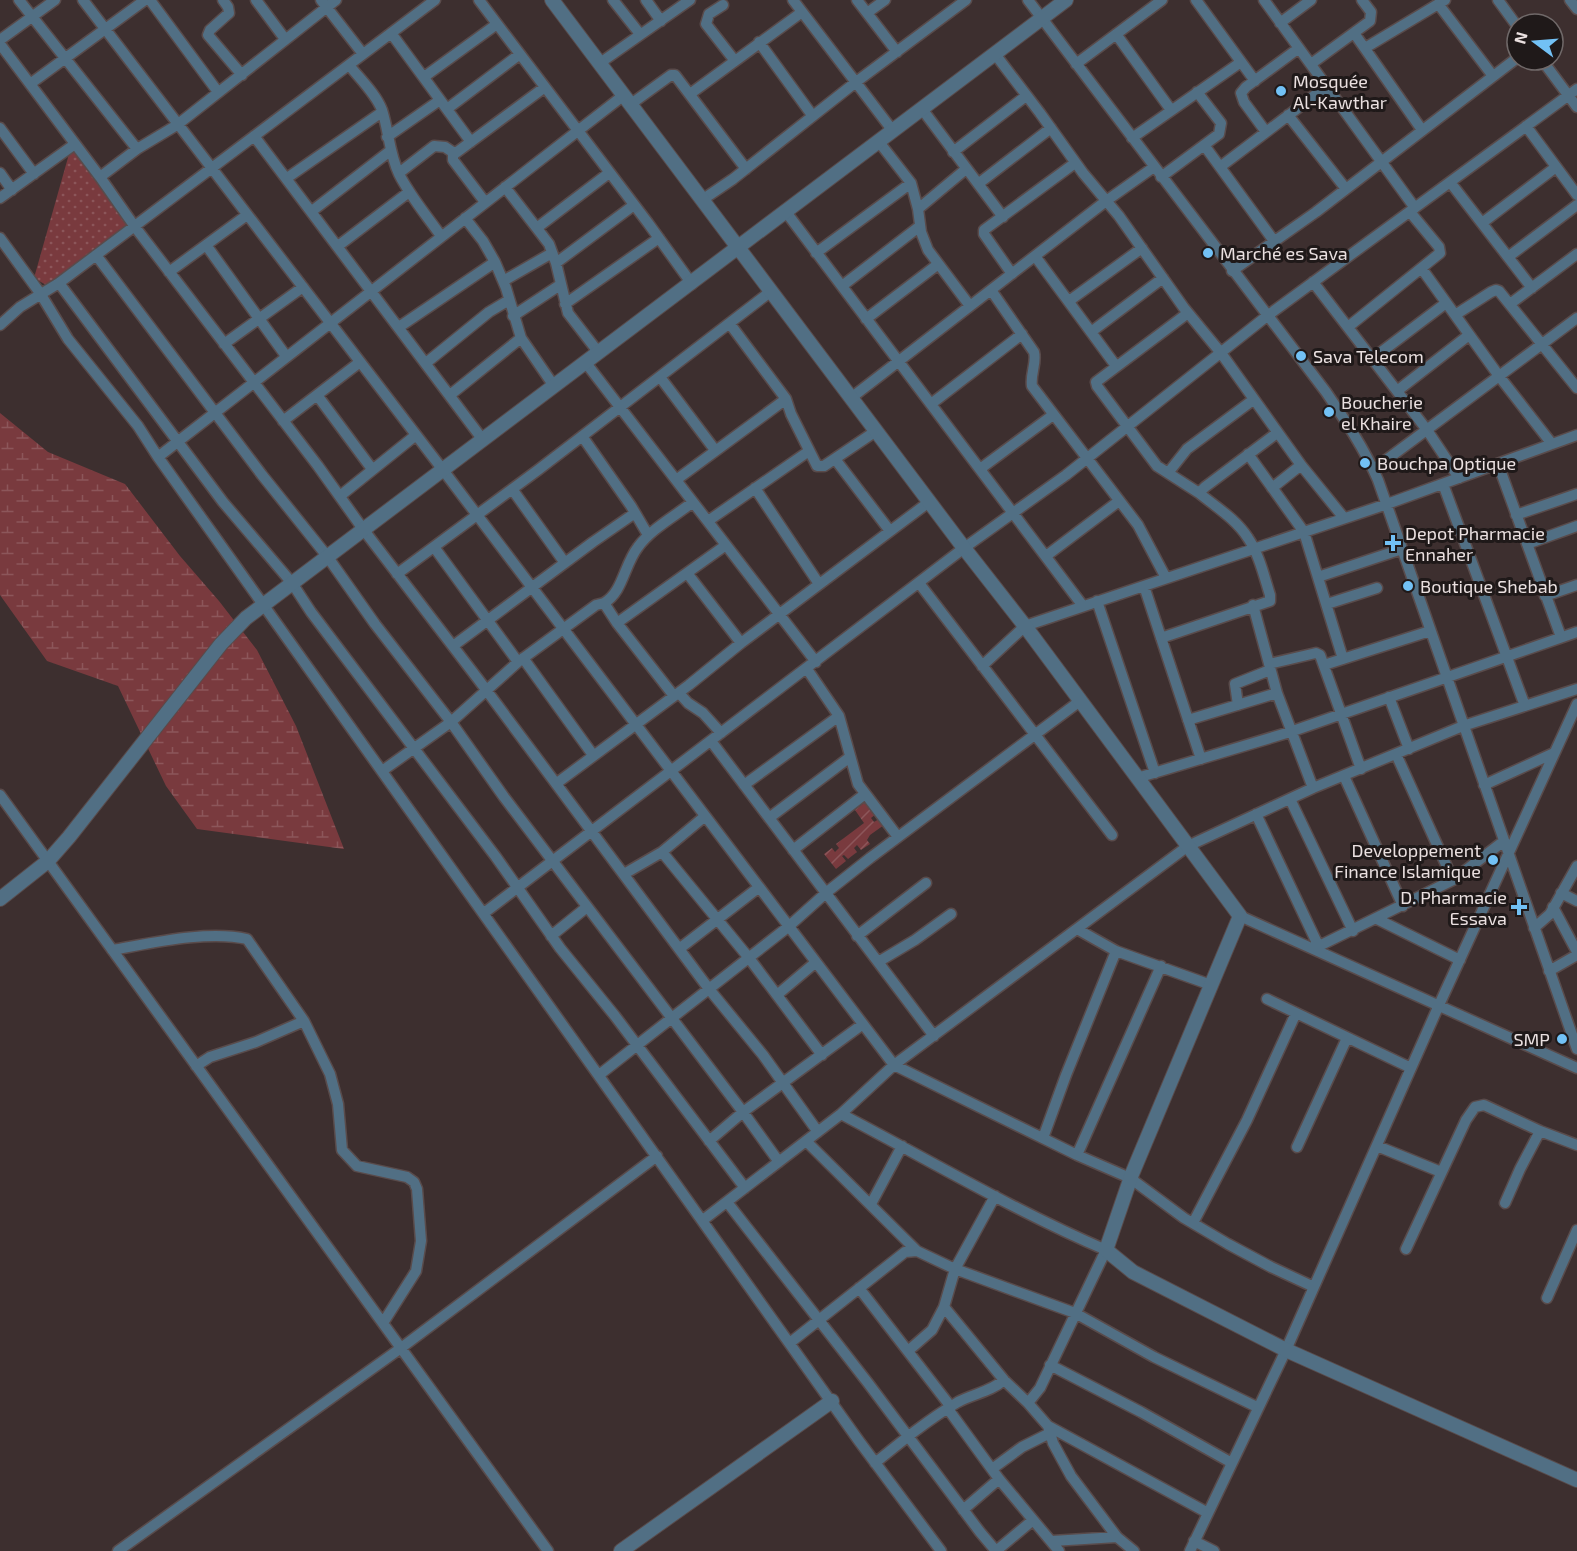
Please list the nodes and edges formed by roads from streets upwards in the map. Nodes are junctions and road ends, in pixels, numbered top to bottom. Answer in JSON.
{"nodes":[{"id":1,"x":20,"y":0,"type":"edge"},
{"id":2,"x":55,"y":0,"type":"edge"},
{"id":3,"x":82,"y":0,"type":"edge"},
{"id":4,"x":145,"y":0,"type":"edge"},
{"id":5,"x":150,"y":0,"type":"edge"},
{"id":6,"x":223,"y":0,"type":"edge"},
{"id":7,"x":256,"y":0,"type":"edge"},
{"id":8,"x":435,"y":0,"type":"edge"},
{"id":9,"x":479,"y":0,"type":"edge"},
{"id":10,"x":552,"y":0,"type":"edge"},
{"id":11,"x":613,"y":0,"type":"edge"},
{"id":12,"x":646,"y":0,"type":"edge"},
{"id":13,"x":690,"y":0,"type":"edge"},
{"id":14,"x":793,"y":0,"type":"edge"},
{"id":15,"x":856,"y":0,"type":"edge"},
{"id":16,"x":885,"y":0,"type":"edge"},
{"id":17,"x":965,"y":0,"type":"edge"},
{"id":18,"x":1028,"y":0,"type":"edge"},
{"id":19,"x":1066,"y":0,"type":"edge"},
{"id":20,"x":1162,"y":0,"type":"edge"},
{"id":21,"x":1196,"y":0,"type":"edge"},
{"id":22,"x":1264,"y":0,"type":"edge"},
{"id":23,"x":1311,"y":0,"type":"edge"},
{"id":24,"x":1362,"y":0,"type":"edge"},
{"id":25,"x":1570,"y":0,"type":"edge"},
{"id":26,"x":328,"y":2,"type":"edge"},
{"id":27,"x":724,"y":2,"type":"edge"},
{"id":28,"x":1442,"y":2,"type":"edge"},
{"id":29,"x":1577,"y":9,"type":"edge"},
{"id":30,"x":802,"y":12,"type":"junction"},
{"id":31,"x":867,"y":13,"type":"junction"},
{"id":32,"x":32,"y":16,"type":"junction"},
{"id":33,"x":1042,"y":18,"type":"junction"},
{"id":34,"x":661,"y":21,"type":"junction"},
{"id":35,"x":1280,"y":23,"type":"junction"},
{"id":36,"x":497,"y":24,"type":"junction"},
{"id":37,"x":104,"y":29,"type":"junction"},
{"id":38,"x":391,"y":33,"type":"junction"},
{"id":39,"x":1354,"y":33,"type":"junction"},
{"id":40,"x":640,"y":34,"type":"junction"},
{"id":41,"x":1116,"y":34,"type":"junction"},
{"id":42,"x":285,"y":39,"type":"junction"},
{"id":43,"x":0,"y":42,"type":"edge"},
{"id":44,"x":759,"y":42,"type":"junction"},
{"id":45,"x":1299,"y":48,"type":"junction"},
{"id":46,"x":1365,"y":48,"type":"junction"},
{"id":47,"x":897,"y":52,"type":"junction"},
{"id":48,"x":363,"y":54,"type":"junction"},
{"id":49,"x":520,"y":54,"type":"junction"},
{"id":50,"x":994,"y":54,"type":"junction"},
{"id":51,"x":65,"y":58,"type":"junction"},
{"id":52,"x":735,"y":61,"type":"junction"},
{"id":53,"x":1240,"y":62,"type":"junction"},
{"id":54,"x":600,"y":63,"type":"junction"},
{"id":55,"x":1076,"y":64,"type":"junction"},
{"id":56,"x":1311,"y":64,"type":"junction"},
{"id":57,"x":349,"y":65,"type":"junction"},
{"id":58,"x":1505,"y":67,"type":"edge"},
{"id":59,"x":1553,"y":72,"type":"edge"},
{"id":60,"x":242,"y":75,"type":"junction"},
{"id":61,"x":1493,"y":76,"type":"junction"},
{"id":62,"x":424,"y":77,"type":"junction"},
{"id":63,"x":1254,"y":81,"type":"junction"},
{"id":64,"x":856,"y":82,"type":"junction"},
{"id":65,"x":30,"y":84,"type":"junction"},
{"id":66,"x":1327,"y":86,"type":"junction"},
{"id":67,"x":545,"y":87,"type":"junction"},
{"id":68,"x":218,"y":92,"type":"junction"},
{"id":69,"x":1197,"y":92,"type":"junction"},
{"id":70,"x":1572,"y":92,"type":"edge"},
{"id":71,"x":690,"y":94,"type":"junction"},
{"id":72,"x":1026,"y":96,"type":"junction"},
{"id":73,"x":627,"y":99,"type":"junction"},
{"id":74,"x":440,"y":100,"type":"junction"},
{"id":75,"x":1577,"y":107,"type":"edge"},
{"id":76,"x":447,"y":109,"type":"junction"},
{"id":77,"x":922,"y":109,"type":"junction"},
{"id":78,"x":1171,"y":110,"type":"junction"},
{"id":79,"x":382,"y":112,"type":"junction"},
{"id":80,"x":812,"y":115,"type":"junction"},
{"id":81,"x":1288,"y":115,"type":"junction"},
{"id":82,"x":177,"y":125,"type":"junction"},
{"id":83,"x":1526,"y":126,"type":"junction"},
{"id":84,"x":0,"y":128,"type":"edge"},
{"id":85,"x":1050,"y":128,"type":"junction"},
{"id":86,"x":577,"y":130,"type":"junction"},
{"id":87,"x":1422,"y":130,"type":"junction"},
{"id":88,"x":893,"y":131,"type":"junction"},
{"id":89,"x":1266,"y":132,"type":"junction"},
{"id":90,"x":254,"y":136,"type":"junction"},
{"id":91,"x":387,"y":137,"type":"junction"},
{"id":92,"x":1132,"y":138,"type":"junction"},
{"id":93,"x":471,"y":142,"type":"junction"},
{"id":94,"x":879,"y":142,"type":"junction"},
{"id":95,"x":75,"y":144,"type":"junction"},
{"id":96,"x":1204,"y":146,"type":"junction"},
{"id":97,"x":137,"y":149,"type":"junction"},
{"id":98,"x":390,"y":151,"type":"junction"},
{"id":99,"x":953,"y":152,"type":"junction"},
{"id":100,"x":454,"y":153,"type":"junction"},
{"id":101,"x":1381,"y":161,"type":"junction"},
{"id":102,"x":1075,"y":163,"type":"junction"},
{"id":103,"x":1154,"y":167,"type":"junction"},
{"id":104,"x":1220,"y":167,"type":"junction"},
{"id":105,"x":1556,"y":167,"type":"junction"},
{"id":106,"x":211,"y":168,"type":"junction"},
{"id":107,"x":746,"y":169,"type":"junction"},
{"id":108,"x":966,"y":169,"type":"junction"},
{"id":109,"x":609,"y":172,"type":"junction"},
{"id":110,"x":0,"y":173,"type":"edge"},
{"id":111,"x":34,"y":174,"type":"junction"},
{"id":112,"x":399,"y":174,"type":"junction"},
{"id":113,"x":100,"y":177,"type":"junction"},
{"id":114,"x":1161,"y":177,"type":"junction"},
{"id":115,"x":287,"y":178,"type":"junction"},
{"id":116,"x":1450,"y":182,"type":"junction"},
{"id":117,"x":911,"y":183,"type":"junction"},
{"id":118,"x":978,"y":184,"type":"junction"},
{"id":119,"x":505,"y":187,"type":"junction"},
{"id":120,"x":1346,"y":189,"type":"junction"},
{"id":121,"x":12,"y":190,"type":"junction"},
{"id":122,"x":410,"y":192,"type":"junction"},
{"id":123,"x":1577,"y":195,"type":"edge"},
{"id":124,"x":0,"y":198,"type":"edge"},
{"id":125,"x":702,"y":200,"type":"junction"},
{"id":126,"x":1106,"y":201,"type":"junction"},
{"id":127,"x":485,"y":202,"type":"junction"},
{"id":128,"x":634,"y":205,"type":"junction"},
{"id":129,"x":1577,"y":205,"type":"edge"},
{"id":130,"x":918,"y":209,"type":"junction"},
{"id":131,"x":1412,"y":210,"type":"junction"},
{"id":132,"x":312,"y":211,"type":"junction"},
{"id":133,"x":786,"y":212,"type":"junction"},
{"id":134,"x":247,"y":215,"type":"junction"},
{"id":135,"x":1003,"y":217,"type":"junction"},
{"id":136,"x":465,"y":218,"type":"junction"},
{"id":137,"x":1482,"y":223,"type":"junction"},
{"id":138,"x":920,"y":226,"type":"junction"},
{"id":139,"x":135,"y":227,"type":"junction"},
{"id":140,"x":538,"y":228,"type":"junction"},
{"id":141,"x":441,"y":236,"type":"junction"},
{"id":142,"x":0,"y":238,"type":"edge"},
{"id":143,"x":659,"y":238,"type":"junction"},
{"id":144,"x":1274,"y":241,"type":"junction"},
{"id":145,"x":206,"y":245,"type":"junction"},
{"id":146,"x":338,"y":246,"type":"junction"},
{"id":147,"x":740,"y":248,"type":"junction"},
{"id":148,"x":1142,"y":248,"type":"junction"},
{"id":149,"x":816,"y":252,"type":"junction"},
{"id":150,"x":1577,"y":254,"type":"edge"},
{"id":151,"x":96,"y":255,"type":"junction"},
{"id":152,"x":1035,"y":256,"type":"junction"},
{"id":153,"x":1508,"y":257,"type":"junction"},
{"id":154,"x":554,"y":258,"type":"junction"},
{"id":155,"x":495,"y":262,"type":"junction"},
{"id":156,"x":937,"y":265,"type":"junction"},
{"id":157,"x":1422,"y":269,"type":"junction"},
{"id":158,"x":1232,"y":271,"type":"junction"},
{"id":159,"x":169,"y":272,"type":"junction"},
{"id":160,"x":1012,"y":274,"type":"junction"},
{"id":161,"x":1163,"y":278,"type":"junction"},
{"id":162,"x":503,"y":281,"type":"junction"},
{"id":163,"x":1313,"y":282,"type":"junction"},
{"id":164,"x":59,"y":283,"type":"junction"},
{"id":165,"x":692,"y":284,"type":"junction"},
{"id":166,"x":560,"y":285,"type":"junction"},
{"id":167,"x":842,"y":286,"type":"junction"},
{"id":168,"x":303,"y":287,"type":"junction"},
{"id":169,"x":1532,"y":288,"type":"junction"},
{"id":170,"x":372,"y":290,"type":"junction"},
{"id":171,"x":991,"y":290,"type":"junction"},
{"id":172,"x":770,"y":292,"type":"junction"},
{"id":173,"x":40,"y":293,"type":"junction"},
{"id":174,"x":508,"y":300,"type":"junction"},
{"id":175,"x":1069,"y":301,"type":"junction"},
{"id":176,"x":1446,"y":303,"type":"junction"},
{"id":177,"x":565,"y":304,"type":"junction"},
{"id":178,"x":1510,"y":304,"type":"junction"},
{"id":179,"x":970,"y":306,"type":"junction"},
{"id":180,"x":1188,"y":313,"type":"junction"},
{"id":181,"x":1455,"y":315,"type":"junction"},
{"id":182,"x":513,"y":316,"type":"junction"},
{"id":183,"x":1267,"y":316,"type":"junction"},
{"id":184,"x":1577,"y":318,"type":"edge"},
{"id":185,"x":260,"y":319,"type":"junction"},
{"id":186,"x":866,"y":319,"type":"junction"},
{"id":187,"x":330,"y":322,"type":"junction"},
{"id":188,"x":730,"y":324,"type":"junction"},
{"id":189,"x":0,"y":325,"type":"edge"},
{"id":190,"x":399,"y":327,"type":"junction"},
{"id":191,"x":1348,"y":327,"type":"junction"},
{"id":192,"x":1091,"y":332,"type":"junction"},
{"id":193,"x":1022,"y":334,"type":"junction"},
{"id":194,"x":1469,"y":335,"type":"junction"},
{"id":195,"x":520,"y":338,"type":"junction"},
{"id":196,"x":224,"y":344,"type":"junction"},
{"id":197,"x":1541,"y":345,"type":"junction"},
{"id":198,"x":1221,"y":352,"type":"junction"},
{"id":199,"x":599,"y":353,"type":"junction"},
{"id":200,"x":286,"y":356,"type":"junction"},
{"id":201,"x":1372,"y":359,"type":"junction"},
{"id":202,"x":360,"y":362,"type":"junction"},
{"id":203,"x":898,"y":362,"type":"junction"},
{"id":204,"x":426,"y":363,"type":"junction"},
{"id":205,"x":586,"y":363,"type":"junction"},
{"id":206,"x":1116,"y":366,"type":"junction"},
{"id":207,"x":1499,"y":376,"type":"junction"},
{"id":208,"x":660,"y":377,"type":"junction"},
{"id":209,"x":253,"y":382,"type":"junction"},
{"id":210,"x":554,"y":386,"type":"junction"},
{"id":211,"x":1577,"y":388,"type":"edge"},
{"id":212,"x":1397,"y":391,"type":"junction"},
{"id":213,"x":317,"y":395,"type":"junction"},
{"id":214,"x":450,"y":395,"type":"junction"},
{"id":215,"x":851,"y":398,"type":"junction"},
{"id":216,"x":786,"y":399,"type":"junction"},
{"id":217,"x":1253,"y":400,"type":"junction"},
{"id":218,"x":931,"y":405,"type":"junction"},
{"id":219,"x":619,"y":406,"type":"junction"},
{"id":220,"x":214,"y":412,"type":"junction"},
{"id":221,"x":1053,"y":415,"type":"junction"},
{"id":222,"x":283,"y":421,"type":"junction"},
{"id":223,"x":1127,"y":427,"type":"junction"},
{"id":224,"x":1427,"y":430,"type":"junction"},
{"id":225,"x":876,"y":431,"type":"junction"},
{"id":226,"x":1277,"y":433,"type":"junction"},
{"id":227,"x":416,"y":435,"type":"junction"},
{"id":228,"x":1577,"y":435,"type":"edge"},
{"id":229,"x":582,"y":436,"type":"junction"},
{"id":230,"x":178,"y":440,"type":"junction"},
{"id":231,"x":483,"y":440,"type":"junction"},
{"id":232,"x":1552,"y":444,"type":"junction"},
{"id":233,"x":715,"y":450,"type":"junction"},
{"id":234,"x":809,"y":451,"type":"junction"},
{"id":235,"x":1248,"y":454,"type":"junction"},
{"id":236,"x":158,"y":457,"type":"junction"},
{"id":237,"x":1088,"y":458,"type":"junction"},
{"id":238,"x":835,"y":459,"type":"junction"},
{"id":239,"x":1498,"y":464,"type":"junction"},
{"id":240,"x":1301,"y":465,"type":"junction"},
{"id":241,"x":372,"y":469,"type":"junction"},
{"id":242,"x":980,"y":469,"type":"junction"},
{"id":243,"x":1374,"y":469,"type":"junction"},
{"id":244,"x":443,"y":470,"type":"junction"},
{"id":245,"x":1168,"y":473,"type":"junction"},
{"id":246,"x":1459,"y":478,"type":"junction"},
{"id":247,"x":676,"y":480,"type":"junction"},
{"id":248,"x":1443,"y":484,"type":"junction"},
{"id":249,"x":755,"y":488,"type":"junction"},
{"id":250,"x":1272,"y":488,"type":"junction"},
{"id":251,"x":512,"y":489,"type":"junction"},
{"id":252,"x":1199,"y":493,"type":"junction"},
{"id":253,"x":1577,"y":494,"type":"edge"},
{"id":254,"x":340,"y":496,"type":"junction"},
{"id":255,"x":1119,"y":501,"type":"junction"},
{"id":256,"x":693,"y":502,"type":"junction"},
{"id":257,"x":929,"y":502,"type":"junction"},
{"id":258,"x":1387,"y":504,"type":"junction"},
{"id":259,"x":635,"y":513,"type":"junction"},
{"id":260,"x":1014,"y":513,"type":"junction"},
{"id":261,"x":1516,"y":515,"type":"junction"},
{"id":262,"x":477,"y":516,"type":"junction"},
{"id":263,"x":1344,"y":518,"type":"junction"},
{"id":264,"x":708,"y":521,"type":"junction"},
{"id":265,"x":1577,"y":526,"type":"edge"},
{"id":266,"x":363,"y":529,"type":"junction"},
{"id":267,"x":890,"y":531,"type":"junction"},
{"id":268,"x":1304,"y":532,"type":"junction"},
{"id":269,"x":648,"y":535,"type":"junction"},
{"id":270,"x":1527,"y":544,"type":"junction"},
{"id":271,"x":726,"y":545,"type":"junction"},
{"id":272,"x":434,"y":547,"type":"junction"},
{"id":273,"x":964,"y":548,"type":"junction"},
{"id":274,"x":1254,"y":548,"type":"junction"},
{"id":275,"x":1402,"y":549,"type":"junction"},
{"id":276,"x":327,"y":556,"type":"junction"},
{"id":277,"x":1046,"y":556,"type":"junction"},
{"id":278,"x":565,"y":563,"type":"junction"},
{"id":279,"x":687,"y":573,"type":"junction"},
{"id":280,"x":397,"y":574,"type":"junction"},
{"id":281,"x":1318,"y":577,"type":"junction"},
{"id":282,"x":1166,"y":578,"type":"junction"},
{"id":283,"x":292,"y":583,"type":"junction"},
{"id":284,"x":919,"y":583,"type":"junction"},
{"id":285,"x":819,"y":584,"type":"junction"},
{"id":286,"x":1577,"y":585,"type":"edge"},
{"id":287,"x":1144,"y":586,"type":"junction"},
{"id":288,"x":1377,"y":588,"type":"dead end"},
{"id":289,"x":532,"y":589,"type":"junction"},
{"id":290,"x":1545,"y":596,"type":"junction"},
{"id":291,"x":1097,"y":601,"type":"junction"},
{"id":292,"x":604,"y":603,"type":"junction"},
{"id":293,"x":263,"y":604,"type":"junction"},
{"id":294,"x":1327,"y":604,"type":"junction"},
{"id":295,"x":1253,"y":605,"type":"junction"},
{"id":296,"x":1083,"y":606,"type":"junction"},
{"id":297,"x":780,"y":614,"type":"junction"},
{"id":298,"x":488,"y":621,"type":"junction"},
{"id":299,"x":617,"y":623,"type":"junction"},
{"id":300,"x":1024,"y":626,"type":"junction"},
{"id":301,"x":563,"y":629,"type":"junction"},
{"id":302,"x":1430,"y":631,"type":"junction"},
{"id":303,"x":1577,"y":632,"type":"edge"},
{"id":304,"x":1561,"y":637,"type":"junction"},
{"id":305,"x":1161,"y":638,"type":"junction"},
{"id":306,"x":741,"y":644,"type":"junction"},
{"id":307,"x":453,"y":646,"type":"junction"},
{"id":308,"x":1508,"y":656,"type":"junction"},
{"id":309,"x":1343,"y":659,"type":"junction"},
{"id":310,"x":521,"y":660,"type":"junction"},
{"id":311,"x":816,"y":662,"type":"junction"},
{"id":312,"x":1324,"y":665,"type":"junction"},
{"id":313,"x":982,"y":666,"type":"junction"},
{"id":314,"x":1269,"y":667,"type":"junction"},
{"id":315,"x":807,"y":669,"type":"junction"},
{"id":316,"x":1446,"y":678,"type":"junction"},
{"id":317,"x":1577,"y":689,"type":"edge"},
{"id":318,"x":487,"y":692,"type":"junction"},
{"id":319,"x":1277,"y":693,"type":"junction"},
{"id":320,"x":676,"y":694,"type":"junction"},
{"id":321,"x":1389,"y":697,"type":"junction"},
{"id":322,"x":1080,"y":701,"type":"junction"},
{"id":323,"x":1577,"y":704,"type":"edge"},
{"id":324,"x":1238,"y":705,"type":"junction"},
{"id":325,"x":1525,"y":706,"type":"junction"},
{"id":326,"x":1341,"y":714,"type":"junction"},
{"id":327,"x":839,"y":716,"type":"junction"},
{"id":328,"x":1188,"y":720,"type":"junction"},
{"id":329,"x":1573,"y":721,"type":"edge"},
{"id":330,"x":451,"y":722,"type":"junction"},
{"id":331,"x":634,"y":724,"type":"junction"},
{"id":332,"x":1463,"y":726,"type":"junction"},
{"id":333,"x":1290,"y":732,"type":"junction"},
{"id":334,"x":721,"y":733,"type":"junction"},
{"id":335,"x":1036,"y":735,"type":"junction"},
{"id":336,"x":711,"y":741,"type":"junction"},
{"id":337,"x":413,"y":749,"type":"junction"},
{"id":338,"x":1409,"y":749,"type":"junction"},
{"id":339,"x":1554,"y":753,"type":"junction"},
{"id":340,"x":1396,"y":754,"type":"junction"},
{"id":341,"x":593,"y":755,"type":"junction"},
{"id":342,"x":850,"y":757,"type":"junction"},
{"id":343,"x":1201,"y":759,"type":"junction"},
{"id":344,"x":1361,"y":769,"type":"junction"},
{"id":345,"x":382,"y":771,"type":"junction"},
{"id":346,"x":670,"y":772,"type":"junction"},
{"id":347,"x":1155,"y":772,"type":"junction"},
{"id":348,"x":1344,"y":776,"type":"junction"},
{"id":349,"x":1137,"y":778,"type":"junction"},
{"id":350,"x":556,"y":783,"type":"junction"},
{"id":351,"x":744,"y":785,"type":"junction"},
{"id":352,"x":1484,"y":785,"type":"junction"},
{"id":353,"x":1313,"y":788,"type":"junction"},
{"id":354,"x":865,"y":794,"type":"junction"},
{"id":355,"x":0,"y":795,"type":"edge"},
{"id":356,"x":1290,"y":799,"type":"junction"},
{"id":357,"x":1256,"y":814,"type":"junction"},
{"id":358,"x":704,"y":817,"type":"junction"},
{"id":359,"x":769,"y":818,"type":"junction"},
{"id":360,"x":592,"y":831,"type":"junction"},
{"id":361,"x":1112,"y":835,"type":"dead end"},
{"id":362,"x":898,"y":837,"type":"junction"},
{"id":363,"x":1504,"y":840,"type":"junction"},
{"id":364,"x":1188,"y":846,"type":"junction"},
{"id":365,"x":793,"y":850,"type":"junction"},
{"id":366,"x":662,"y":852,"type":"junction"},
{"id":367,"x":1509,"y":854,"type":"junction"},
{"id":368,"x":553,"y":860,"type":"junction"},
{"id":369,"x":48,"y":861,"type":"junction"},
{"id":370,"x":1577,"y":866,"type":"edge"},
{"id":371,"x":624,"y":874,"type":"junction"},
{"id":372,"x":1453,"y":880,"type":"junction"},
{"id":373,"x":926,"y":883,"type":"dead end"},
{"id":374,"x":518,"y":888,"type":"junction"},
{"id":375,"x":759,"y":888,"type":"junction"},
{"id":376,"x":827,"y":892,"type":"junction"},
{"id":377,"x":1561,"y":893,"type":"junction"},
{"id":378,"x":0,"y":899,"type":"edge"},
{"id":379,"x":1577,"y":901,"type":"edge"},
{"id":380,"x":1403,"y":906,"type":"junction"},
{"id":381,"x":587,"y":907,"type":"junction"},
{"id":382,"x":1553,"y":907,"type":"junction"},
{"id":383,"x":484,"y":913,"type":"junction"},
{"id":384,"x":951,"y":914,"type":"dead end"},
{"id":385,"x":1240,"y":916,"type":"junction"},
{"id":386,"x":1377,"y":919,"type":"junction"},
{"id":387,"x":718,"y":921,"type":"junction"},
{"id":388,"x":788,"y":927,"type":"junction"},
{"id":389,"x":1534,"y":928,"type":"junction"},
{"id":390,"x":1077,"y":929,"type":"junction"},
{"id":391,"x":1353,"y":931,"type":"junction"},
{"id":392,"x":1572,"y":932,"type":"edge"},
{"id":393,"x":551,"y":936,"type":"junction"},
{"id":394,"x":857,"y":936,"type":"junction"},
{"id":395,"x":1316,"y":948,"type":"junction"},
{"id":396,"x":680,"y":949,"type":"junction"},
{"id":397,"x":112,"y":950,"type":"junction"},
{"id":398,"x":1116,"y":951,"type":"junction"},
{"id":399,"x":1577,"y":953,"type":"edge"},
{"id":400,"x":749,"y":958,"type":"junction"},
{"id":401,"x":1460,"y":960,"type":"junction"},
{"id":402,"x":816,"y":962,"type":"junction"},
{"id":403,"x":878,"y":962,"type":"junction"},
{"id":404,"x":1161,"y":966,"type":"junction"},
{"id":405,"x":1550,"y":971,"type":"junction"},
{"id":406,"x":1211,"y":985,"type":"junction"},
{"id":407,"x":709,"y":989,"type":"junction"},
{"id":408,"x":777,"y":995,"type":"junction"},
{"id":409,"x":1267,"y":999,"type":"dead end"},
{"id":410,"x":1439,"y":1005,"type":"junction"},
{"id":411,"x":1296,"y":1013,"type":"junction"},
{"id":412,"x":672,"y":1018,"type":"junction"},
{"id":413,"x":304,"y":1021,"type":"junction"},
{"id":414,"x":863,"y":1023,"type":"junction"},
{"id":415,"x":934,"y":1036,"type":"junction"},
{"id":416,"x":1347,"y":1038,"type":"junction"},
{"id":417,"x":1576,"y":1041,"type":"edge"},
{"id":418,"x":637,"y":1046,"type":"junction"},
{"id":419,"x":822,"y":1055,"type":"junction"},
{"id":420,"x":894,"y":1065,"type":"junction"},
{"id":421,"x":196,"y":1066,"type":"junction"},
{"id":422,"x":1411,"y":1068,"type":"junction"},
{"id":423,"x":1577,"y":1068,"type":"edge"},
{"id":424,"x":599,"y":1075,"type":"junction"},
{"id":425,"x":784,"y":1084,"type":"junction"},
{"id":426,"x":743,"y":1112,"type":"junction"},
{"id":427,"x":841,"y":1114,"type":"junction"},
{"id":428,"x":1540,"y":1131,"type":"junction"},
{"id":429,"x":819,"y":1132,"type":"junction"},
{"id":430,"x":1043,"y":1138,"type":"junction"},
{"id":431,"x":709,"y":1141,"type":"junction"},
{"id":432,"x":806,"y":1142,"type":"junction"},
{"id":433,"x":1577,"y":1145,"type":"edge"},
{"id":434,"x":902,"y":1146,"type":"junction"},
{"id":435,"x":1377,"y":1146,"type":"junction"},
{"id":436,"x":1297,"y":1147,"type":"dead end"},
{"id":437,"x":1077,"y":1155,"type":"junction"},
{"id":438,"x":657,"y":1156,"type":"junction"},
{"id":439,"x":779,"y":1162,"type":"junction"},
{"id":440,"x":1442,"y":1172,"type":"junction"},
{"id":441,"x":1130,"y":1178,"type":"junction"},
{"id":442,"x":745,"y":1188,"type":"junction"},
{"id":443,"x":995,"y":1196,"type":"junction"},
{"id":444,"x":727,"y":1202,"type":"junction"},
{"id":445,"x":1505,"y":1203,"type":"dead end"},
{"id":446,"x":871,"y":1204,"type":"junction"},
{"id":447,"x":703,"y":1220,"type":"junction"},
{"id":448,"x":1193,"y":1223,"type":"junction"},
{"id":449,"x":1576,"y":1235,"type":"edge"},
{"id":450,"x":1406,"y":1249,"type":"dead end"},
{"id":451,"x":1106,"y":1250,"type":"junction"},
{"id":452,"x":917,"y":1251,"type":"junction"},
{"id":453,"x":955,"y":1269,"type":"junction"},
{"id":454,"x":1314,"y":1287,"type":"junction"},
{"id":455,"x":859,"y":1288,"type":"junction"},
{"id":456,"x":1547,"y":1298,"type":"dead end"},
{"id":457,"x":944,"y":1307,"type":"junction"},
{"id":458,"x":1075,"y":1313,"type":"junction"},
{"id":459,"x":819,"y":1320,"type":"junction"},
{"id":460,"x":383,"y":1323,"type":"junction"},
{"id":461,"x":791,"y":1342,"type":"junction"},
{"id":462,"x":401,"y":1348,"type":"junction"},
{"id":463,"x":1286,"y":1350,"type":"junction"},
{"id":464,"x":908,"y":1352,"type":"junction"},
{"id":465,"x":1050,"y":1365,"type":"junction"},
{"id":466,"x":1004,"y":1380,"type":"junction"},
{"id":467,"x":832,"y":1401,"type":"junction"},
{"id":468,"x":1028,"y":1403,"type":"junction"},
{"id":469,"x":1257,"y":1407,"type":"junction"},
{"id":470,"x":949,"y":1408,"type":"junction"},
{"id":471,"x":1049,"y":1429,"type":"junction"},
{"id":472,"x":908,"y":1436,"type":"junction"},
{"id":473,"x":875,"y":1463,"type":"junction"},
{"id":474,"x":1232,"y":1463,"type":"junction"},
{"id":475,"x":992,"y":1469,"type":"junction"},
{"id":476,"x":999,"y":1479,"type":"junction"},
{"id":477,"x":1577,"y":1480,"type":"edge"},
{"id":478,"x":963,"y":1510,"type":"junction"},
{"id":479,"x":1208,"y":1513,"type":"junction"},
{"id":480,"x":1033,"y":1520,"type":"junction"},
{"id":481,"x":1117,"y":1537,"type":"junction"},
{"id":482,"x":1052,"y":1541,"type":"junction"},
{"id":483,"x":1192,"y":1546,"type":"edge"},
{"id":484,"x":118,"y":1551,"type":"edge"},
{"id":485,"x":548,"y":1551,"type":"edge"},
{"id":486,"x":621,"y":1551,"type":"edge"},
{"id":487,"x":941,"y":1551,"type":"edge"},
{"id":488,"x":996,"y":1551,"type":"edge"},
{"id":489,"x":1059,"y":1551,"type":"edge"},
{"id":490,"x":1134,"y":1551,"type":"edge"},
{"id":491,"x":1214,"y":1551,"type":"edge"}],
"edges":[{"from":1,"to":32,"type":"street"},
{"from":2,"to":32,"type":"street"},
{"from":3,"to":37,"type":"street"},
{"from":4,"to":37,"type":"street"},
{"from":5,"to":68,"type":"street"},
{"from":6,"to":60,"type":"street"},
{"from":7,"to":42,"type":"street"},
{"from":8,"to":38,"type":"street"},
{"from":9,"to":36,"type":"street"},
{"from":10,"to":54,"type":"street"},
{"from":11,"to":40,"type":"street"},
{"from":12,"to":34,"type":"street"},
{"from":13,"to":34,"type":"street"},
{"from":14,"to":30,"type":"street"},
{"from":15,"to":31,"type":"street"},
{"from":16,"to":31,"type":"street"},
{"from":17,"to":47,"type":"street"},
{"from":18,"to":33,"type":"street"},
{"from":19,"to":33,"type":"street"},
{"from":20,"to":41,"type":"street"},
{"from":21,"to":53,"type":"street"},
{"from":22,"to":35,"type":"street"},
{"from":23,"to":35,"type":"street"},
{"from":24,"to":39,"type":"street"},
{"from":25,"to":29,"type":"street"},
{"from":26,"to":42,"type":"street"},
{"from":26,"to":48,"type":"street"},
{"from":27,"to":52,"type":"street"},
{"from":28,"to":46,"type":"street"},
{"from":28,"to":61,"type":"street"},
{"from":30,"to":44,"type":"street"},
{"from":30,"to":64,"type":"street"},
{"from":31,"to":47,"type":"street"},
{"from":32,"to":43,"type":"street"},
{"from":32,"to":51,"type":"street"},
{"from":33,"to":50,"type":"street"},
{"from":33,"to":55,"type":"street"},
{"from":34,"to":40,"type":"street"},
{"from":35,"to":45,"type":"street"},
{"from":36,"to":49,"type":"street"},
{"from":36,"to":62,"type":"street"},
{"from":37,"to":51,"type":"street"},
{"from":37,"to":82,"type":"street"},
{"from":38,"to":48,"type":"street"},
{"from":38,"to":62,"type":"street"},
{"from":39,"to":46,"type":"street"},
{"from":39,"to":56,"type":"street"},
{"from":40,"to":54,"type":"street"},
{"from":41,"to":55,"type":"street"},
{"from":41,"to":78,"type":"street"},
{"from":42,"to":60,"type":"street"},
{"from":43,"to":65,"type":"street"},
{"from":44,"to":52,"type":"street"},
{"from":44,"to":80,"type":"street"},
{"from":45,"to":56,"type":"street"},
{"from":45,"to":63,"type":"street"},
{"from":46,"to":87,"type":"street"},
{"from":47,"to":64,"type":"street"},
{"from":48,"to":57,"type":"street"},
{"from":49,"to":67,"type":"street"},
{"from":49,"to":76,"type":"street"},
{"from":50,"to":72,"type":"street"},
{"from":50,"to":77,"type":"street"},
{"from":51,"to":65,"type":"street"},
{"from":51,"to":97,"type":"street"},
{"from":52,"to":71,"type":"street"},
{"from":53,"to":63,"type":"street"},
{"from":53,"to":69,"type":"street"},
{"from":54,"to":73,"type":"street"},
{"from":55,"to":92,"type":"street"},
{"from":56,"to":66,"type":"street"},
{"from":57,"to":79,"type":"street"},
{"from":57,"to":90,"type":"street"},
{"from":58,"to":61,"type":"street"},
{"from":59,"to":70,"type":"street"},
{"from":60,"to":68,"type":"street"},
{"from":61,"to":87,"type":"street"},
{"from":62,"to":74,"type":"street"},
{"from":63,"to":89,"type":"street"},
{"from":64,"to":80,"type":"street"},
{"from":64,"to":88,"type":"street"},
{"from":65,"to":95,"type":"street"},
{"from":66,"to":81,"type":"street"},
{"from":66,"to":101,"type":"street"},
{"from":67,"to":86,"type":"street"},
{"from":67,"to":93,"type":"street"},
{"from":68,"to":82,"type":"street"},
{"from":69,"to":78,"type":"street"},
{"from":69,"to":96,"type":"street"},
{"from":70,"to":75,"type":"street"},
{"from":70,"to":83,"type":"street"},
{"from":71,"to":73,"type":"street"},
{"from":71,"to":107,"type":"street"},
{"from":72,"to":85,"type":"street"},
{"from":72,"to":99,"type":"street"},
{"from":73,"to":86,"type":"street"},
{"from":73,"to":125,"type":"street"},
{"from":74,"to":76,"type":"street"},
{"from":74,"to":91,"type":"street"},
{"from":76,"to":93,"type":"street"},
{"from":77,"to":88,"type":"street"},
{"from":77,"to":99,"type":"street"},
{"from":78,"to":92,"type":"street"},
{"from":79,"to":91,"type":"street"},
{"from":79,"to":115,"type":"street"},
{"from":80,"to":107,"type":"street"},
{"from":81,"to":89,"type":"street"},
{"from":81,"to":120,"type":"street"},
{"from":82,"to":97,"type":"street"},
{"from":82,"to":106,"type":"street"},
{"from":83,"to":105,"type":"street"},
{"from":83,"to":116,"type":"street"},
{"from":84,"to":111,"type":"street"},
{"from":85,"to":102,"type":"street"},
{"from":85,"to":118,"type":"street"},
{"from":86,"to":109,"type":"street"},
{"from":86,"to":119,"type":"street"},
{"from":87,"to":101,"type":"street"},
{"from":88,"to":94,"type":"street"},
{"from":89,"to":104,"type":"street"},
{"from":90,"to":106,"type":"street"},
{"from":90,"to":115,"type":"street"},
{"from":91,"to":98,"type":"street"},
{"from":92,"to":103,"type":"street"},
{"from":93,"to":100,"type":"street"},
{"from":94,"to":117,"type":"street"},
{"from":94,"to":133,"type":"street"},
{"from":95,"to":111,"type":"street"},
{"from":95,"to":113,"type":"street"},
{"from":96,"to":104,"type":"street"},
{"from":96,"to":114,"type":"street"},
{"from":97,"to":113,"type":"street"},
{"from":98,"to":112,"type":"street"},
{"from":98,"to":132,"type":"street"},
{"from":99,"to":108,"type":"street"},
{"from":100,"to":112,"type":"street"},
{"from":100,"to":127,"type":"street"},
{"from":101,"to":120,"type":"street"},
{"from":101,"to":131,"type":"street"},
{"from":102,"to":126,"type":"street"},
{"from":102,"to":135,"type":"street"},
{"from":103,"to":114,"type":"street"},
{"from":103,"to":126,"type":"street"},
{"from":104,"to":144,"type":"street"},
{"from":105,"to":123,"type":"street"},
{"from":105,"to":137,"type":"street"},
{"from":106,"to":134,"type":"street"},
{"from":106,"to":139,"type":"street"},
{"from":107,"to":125,"type":"street"},
{"from":108,"to":118,"type":"street"},
{"from":108,"to":130,"type":"street"},
{"from":109,"to":128,"type":"street"},
{"from":109,"to":140,"type":"street"},
{"from":110,"to":121,"type":"street"},
{"from":111,"to":121,"type":"street"},
{"from":112,"to":122,"type":"street"},
{"from":113,"to":139,"type":"street"},
{"from":114,"to":158,"type":"street"},
{"from":115,"to":132,"type":"street"},
{"from":116,"to":131,"type":"street"},
{"from":116,"to":137,"type":"street"},
{"from":117,"to":130,"type":"street"},
{"from":117,"to":149,"type":"street"},
{"from":118,"to":135,"type":"street"},
{"from":119,"to":127,"type":"street"},
{"from":119,"to":140,"type":"street"},
{"from":120,"to":144,"type":"street"},
{"from":121,"to":124,"type":"street"},
{"from":122,"to":141,"type":"street"},
{"from":122,"to":146,"type":"street"},
{"from":125,"to":147,"type":"street"},
{"from":126,"to":148,"type":"street"},
{"from":126,"to":152,"type":"street"},
{"from":127,"to":136,"type":"street"},
{"from":128,"to":143,"type":"street"},
{"from":128,"to":154,"type":"street"},
{"from":129,"to":153,"type":"street"},
{"from":130,"to":138,"type":"street"},
{"from":131,"to":157,"type":"street"},
{"from":131,"to":163,"type":"street"},
{"from":132,"to":146,"type":"street"},
{"from":133,"to":147,"type":"street"},
{"from":133,"to":149,"type":"street"},
{"from":134,"to":145,"type":"street"},
{"from":134,"to":168,"type":"street"},
{"from":135,"to":160,"type":"street"},
{"from":136,"to":141,"type":"street"},
{"from":136,"to":155,"type":"street"},
{"from":137,"to":153,"type":"street"},
{"from":138,"to":156,"type":"street"},
{"from":138,"to":167,"type":"street"},
{"from":139,"to":151,"type":"street"},
{"from":139,"to":159,"type":"street"},
{"from":140,"to":154,"type":"street"},
{"from":141,"to":170,"type":"street"},
{"from":142,"to":173,"type":"street"},
{"from":143,"to":165,"type":"street"},
{"from":143,"to":177,"type":"street"},
{"from":144,"to":158,"type":"street"},
{"from":145,"to":159,"type":"street"},
{"from":145,"to":185,"type":"street"},
{"from":146,"to":170,"type":"street"},
{"from":147,"to":165,"type":"street"},
{"from":147,"to":172,"type":"street"},
{"from":148,"to":161,"type":"street"},
{"from":148,"to":175,"type":"street"},
{"from":149,"to":167,"type":"street"},
{"from":150,"to":169,"type":"street"},
{"from":151,"to":164,"type":"street"},
{"from":151,"to":220,"type":"street"},
{"from":152,"to":160,"type":"street"},
{"from":152,"to":175,"type":"street"},
{"from":153,"to":169,"type":"street"},
{"from":154,"to":162,"type":"street"},
{"from":154,"to":166,"type":"street"},
{"from":155,"to":162,"type":"street"},
{"from":155,"to":190,"type":"street"},
{"from":156,"to":179,"type":"street"},
{"from":156,"to":186,"type":"street"},
{"from":157,"to":176,"type":"street"},
{"from":157,"to":191,"type":"street"},
{"from":158,"to":183,"type":"street"},
{"from":159,"to":196,"type":"street"},
{"from":160,"to":171,"type":"street"},
{"from":161,"to":180,"type":"street"},
{"from":161,"to":192,"type":"street"},
{"from":162,"to":174,"type":"street"},
{"from":163,"to":183,"type":"street"},
{"from":163,"to":191,"type":"street"},
{"from":164,"to":173,"type":"street"},
{"from":164,"to":230,"type":"street"},
{"from":165,"to":199,"type":"street"},
{"from":166,"to":177,"type":"street"},
{"from":166,"to":182,"type":"street"},
{"from":167,"to":186,"type":"street"},
{"from":168,"to":185,"type":"street"},
{"from":168,"to":187,"type":"street"},
{"from":169,"to":178,"type":"street"},
{"from":170,"to":187,"type":"street"},
{"from":170,"to":190,"type":"street"},
{"from":171,"to":179,"type":"street"},
{"from":171,"to":193,"type":"street"},
{"from":172,"to":188,"type":"street"},
{"from":172,"to":215,"type":"street"},
{"from":173,"to":189,"type":"street"},
{"from":173,"to":236,"type":"street"},
{"from":174,"to":182,"type":"street"},
{"from":174,"to":204,"type":"street"},
{"from":175,"to":192,"type":"street"},
{"from":176,"to":181,"type":"street"},
{"from":176,"to":201,"type":"street"},
{"from":177,"to":199,"type":"street"},
{"from":178,"to":181,"type":"street"},
{"from":178,"to":197,"type":"street"},
{"from":179,"to":203,"type":"street"},
{"from":180,"to":198,"type":"street"},
{"from":180,"to":206,"type":"street"},
{"from":181,"to":194,"type":"street"},
{"from":182,"to":195,"type":"street"},
{"from":183,"to":198,"type":"street"},
{"from":183,"to":243,"type":"street"},
{"from":184,"to":197,"type":"street"},
{"from":185,"to":196,"type":"street"},
{"from":185,"to":200,"type":"street"},
{"from":186,"to":203,"type":"street"},
{"from":187,"to":200,"type":"street"},
{"from":187,"to":202,"type":"street"},
{"from":188,"to":208,"type":"street"},
{"from":188,"to":216,"type":"street"},
{"from":190,"to":204,"type":"street"},
{"from":191,"to":201,"type":"street"},
{"from":192,"to":206,"type":"street"},
{"from":193,"to":218,"type":"street"},
{"from":193,"to":221,"type":"street"},
{"from":194,"to":207,"type":"street"},
{"from":194,"to":212,"type":"street"},
{"from":195,"to":210,"type":"street"},
{"from":195,"to":214,"type":"street"},
{"from":196,"to":209,"type":"street"},
{"from":197,"to":207,"type":"street"},
{"from":197,"to":211,"type":"street"},
{"from":198,"to":217,"type":"street"},
{"from":198,"to":223,"type":"street"},
{"from":199,"to":205,"type":"street"},
{"from":200,"to":209,"type":"street"},
{"from":201,"to":212,"type":"street"},
{"from":202,"to":213,"type":"street"},
{"from":202,"to":227,"type":"street"},
{"from":203,"to":215,"type":"street"},
{"from":203,"to":218,"type":"street"},
{"from":204,"to":214,"type":"street"},
{"from":205,"to":210,"type":"street"},
{"from":205,"to":219,"type":"street"},
{"from":206,"to":223,"type":"street"},
{"from":207,"to":224,"type":"street"},
{"from":207,"to":232,"type":"street"},
{"from":208,"to":219,"type":"street"},
{"from":208,"to":233,"type":"street"},
{"from":209,"to":220,"type":"street"},
{"from":209,"to":222,"type":"street"},
{"from":210,"to":231,"type":"street"},
{"from":212,"to":224,"type":"street"},
{"from":213,"to":222,"type":"street"},
{"from":213,"to":241,"type":"street"},
{"from":214,"to":231,"type":"street"},
{"from":215,"to":225,"type":"street"},
{"from":216,"to":233,"type":"street"},
{"from":216,"to":234,"type":"street"},
{"from":217,"to":226,"type":"street"},
{"from":217,"to":245,"type":"street"},
{"from":218,"to":242,"type":"street"},
{"from":219,"to":229,"type":"street"},
{"from":219,"to":247,"type":"street"},
{"from":220,"to":230,"type":"street"},
{"from":220,"to":276,"type":"street"},
{"from":221,"to":237,"type":"street"},
{"from":221,"to":242,"type":"street"},
{"from":222,"to":254,"type":"street"},
{"from":223,"to":237,"type":"street"},
{"from":223,"to":245,"type":"street"},
{"from":224,"to":243,"type":"street"},
{"from":224,"to":246,"type":"street"},
{"from":225,"to":238,"type":"street"},
{"from":225,"to":257,"type":"street"},
{"from":226,"to":235,"type":"street"},
{"from":226,"to":240,"type":"street"},
{"from":227,"to":241,"type":"street"},
{"from":227,"to":244,"type":"street"},
{"from":228,"to":232,"type":"street"},
{"from":229,"to":251,"type":"street"},
{"from":229,"to":259,"type":"street"},
{"from":230,"to":236,"type":"street"},
{"from":230,"to":283,"type":"street"},
{"from":231,"to":244,"type":"street"},
{"from":232,"to":239,"type":"street"},
{"from":233,"to":247,"type":"street"},
{"from":234,"to":238,"type":"street"},
{"from":234,"to":249,"type":"street"},
{"from":235,"to":250,"type":"street"},
{"from":235,"to":252,"type":"street"},
{"from":236,"to":293,"type":"street"},
{"from":237,"to":255,"type":"street"},
{"from":237,"to":260,"type":"street"},
{"from":238,"to":267,"type":"street"},
{"from":239,"to":246,"type":"street"},
{"from":239,"to":261,"type":"street"},
{"from":240,"to":250,"type":"street"},
{"from":240,"to":263,"type":"street"},
{"from":241,"to":254,"type":"street"},
{"from":242,"to":260,"type":"street"},
{"from":243,"to":258,"type":"street"},
{"from":244,"to":262,"type":"street"},
{"from":244,"to":266,"type":"street"},
{"from":245,"to":252,"type":"street"},
{"from":246,"to":248,"type":"street"},
{"from":247,"to":256,"type":"street"},
{"from":248,"to":258,"type":"street"},
{"from":248,"to":308,"type":"street"},
{"from":249,"to":264,"type":"street"},
{"from":249,"to":285,"type":"street"},
{"from":250,"to":268,"type":"street"},
{"from":251,"to":262,"type":"street"},
{"from":251,"to":278,"type":"street"},
{"from":252,"to":274,"type":"street"},
{"from":253,"to":261,"type":"street"},
{"from":254,"to":266,"type":"street"},
{"from":255,"to":277,"type":"street"},
{"from":255,"to":282,"type":"street"},
{"from":256,"to":264,"type":"street"},
{"from":256,"to":269,"type":"street"},
{"from":257,"to":267,"type":"street"},
{"from":257,"to":273,"type":"street"},
{"from":258,"to":263,"type":"street"},
{"from":258,"to":275,"type":"street"},
{"from":259,"to":269,"type":"street"},
{"from":259,"to":278,"type":"street"},
{"from":260,"to":273,"type":"street"},
{"from":260,"to":277,"type":"street"},
{"from":261,"to":270,"type":"street"},
{"from":262,"to":272,"type":"street"},
{"from":262,"to":289,"type":"street"},
{"from":263,"to":268,"type":"street"},
{"from":264,"to":271,"type":"street"},
{"from":265,"to":270,"type":"street"},
{"from":266,"to":276,"type":"street"},
{"from":266,"to":280,"type":"street"},
{"from":267,"to":285,"type":"street"},
{"from":268,"to":274,"type":"street"},
{"from":268,"to":281,"type":"street"},
{"from":269,"to":292,"type":"street"},
{"from":270,"to":290,"type":"street"},
{"from":271,"to":279,"type":"street"},
{"from":271,"to":297,"type":"street"},
{"from":272,"to":280,"type":"street"},
{"from":272,"to":298,"type":"street"},
{"from":273,"to":284,"type":"street"},
{"from":273,"to":300,"type":"street"},
{"from":274,"to":282,"type":"street"},
{"from":274,"to":295,"type":"street"},
{"from":275,"to":281,"type":"street"},
{"from":275,"to":302,"type":"street"},
{"from":276,"to":283,"type":"street"},
{"from":276,"to":330,"type":"street"},
{"from":277,"to":296,"type":"street"},
{"from":278,"to":289,"type":"street"},
{"from":279,"to":299,"type":"street"},
{"from":279,"to":306,"type":"street"},
{"from":280,"to":307,"type":"street"},
{"from":281,"to":294,"type":"street"},
{"from":282,"to":287,"type":"street"},
{"from":283,"to":293,"type":"street"},
{"from":283,"to":337,"type":"street"},
{"from":284,"to":311,"type":"street"},
{"from":284,"to":313,"type":"street"},
{"from":285,"to":297,"type":"street"},
{"from":286,"to":290,"type":"street"},
{"from":287,"to":291,"type":"street"},
{"from":287,"to":305,"type":"street"},
{"from":288,"to":294,"type":"street"},
{"from":289,"to":298,"type":"street"},
{"from":289,"to":301,"type":"street"},
{"from":290,"to":304,"type":"street"},
{"from":291,"to":296,"type":"street"},
{"from":291,"to":347,"type":"street"},
{"from":292,"to":299,"type":"street"},
{"from":292,"to":301,"type":"street"},
{"from":293,"to":345,"type":"street"},
{"from":293,"to":369,"type":"street"},
{"from":294,"to":309,"type":"street"},
{"from":295,"to":305,"type":"street"},
{"from":295,"to":314,"type":"street"},
{"from":296,"to":300,"type":"street"},
{"from":297,"to":306,"type":"street"},
{"from":297,"to":311,"type":"street"},
{"from":298,"to":307,"type":"street"},
{"from":298,"to":310,"type":"street"},
{"from":299,"to":320,"type":"street"},
{"from":300,"to":313,"type":"street"},
{"from":300,"to":322,"type":"street"},
{"from":301,"to":310,"type":"street"},
{"from":301,"to":331,"type":"street"},
{"from":302,"to":309,"type":"street"},
{"from":302,"to":316,"type":"street"},
{"from":303,"to":304,"type":"street"},
{"from":304,"to":308,"type":"street"},
{"from":305,"to":328,"type":"street"},
{"from":306,"to":320,"type":"street"},
{"from":307,"to":318,"type":"street"},
{"from":308,"to":316,"type":"street"},
{"from":308,"to":325,"type":"street"},
{"from":309,"to":312,"type":"street"},
{"from":310,"to":318,"type":"street"},
{"from":310,"to":341,"type":"street"},
{"from":311,"to":315,"type":"street"},
{"from":312,"to":314,"type":"street"},
{"from":312,"to":326,"type":"street"},
{"from":313,"to":335,"type":"street"},
{"from":314,"to":319,"type":"street"},
{"from":314,"to":324,"type":"street"},
{"from":315,"to":327,"type":"street"},
{"from":315,"to":334,"type":"street"},
{"from":316,"to":321,"type":"street"},
{"from":316,"to":332,"type":"street"},
{"from":317,"to":325,"type":"street"},
{"from":318,"to":330,"type":"street"},
{"from":318,"to":350,"type":"street"},
{"from":319,"to":324,"type":"street"},
{"from":319,"to":333,"type":"street"},
{"from":320,"to":331,"type":"street"},
{"from":320,"to":334,"type":"street"},
{"from":321,"to":326,"type":"street"},
{"from":321,"to":338,"type":"street"},
{"from":322,"to":335,"type":"street"},
{"from":322,"to":349,"type":"street"},
{"from":323,"to":329,"type":"street"},
{"from":324,"to":328,"type":"street"},
{"from":325,"to":332,"type":"street"},
{"from":326,"to":333,"type":"street"},
{"from":326,"to":344,"type":"street"},
{"from":327,"to":342,"type":"street"},
{"from":327,"to":351,"type":"street"},
{"from":328,"to":343,"type":"street"},
{"from":329,"to":339,"type":"street"},
{"from":330,"to":337,"type":"street"},
{"from":330,"to":368,"type":"street"},
{"from":331,"to":341,"type":"street"},
{"from":331,"to":346,"type":"street"},
{"from":332,"to":338,"type":"street"},
{"from":332,"to":352,"type":"street"},
{"from":333,"to":343,"type":"street"},
{"from":333,"to":353,"type":"street"},
{"from":334,"to":336,"type":"street"},
{"from":335,"to":361,"type":"street"},
{"from":335,"to":362,"type":"street"},
{"from":336,"to":346,"type":"street"},
{"from":336,"to":351,"type":"street"},
{"from":337,"to":345,"type":"street"},
{"from":337,"to":374,"type":"street"},
{"from":338,"to":340,"type":"street"},
{"from":339,"to":352,"type":"street"},
{"from":339,"to":367,"type":"street"},
{"from":340,"to":344,"type":"street"},
{"from":340,"to":372,"type":"street"},
{"from":341,"to":350,"type":"street"},
{"from":342,"to":354,"type":"street"},
{"from":342,"to":359,"type":"street"},
{"from":343,"to":347,"type":"street"},
{"from":344,"to":348,"type":"street"},
{"from":345,"to":383,"type":"street"},
{"from":346,"to":358,"type":"street"},
{"from":346,"to":360,"type":"street"},
{"from":347,"to":349,"type":"street"},
{"from":348,"to":353,"type":"street"},
{"from":348,"to":380,"type":"street"},
{"from":349,"to":364,"type":"street"},
{"from":350,"to":360,"type":"street"},
{"from":351,"to":359,"type":"street"},
{"from":352,"to":363,"type":"street"},
{"from":353,"to":356,"type":"street"},
{"from":354,"to":362,"type":"street"},
{"from":354,"to":365,"type":"street"},
{"from":355,"to":369,"type":"street"},
{"from":356,"to":357,"type":"street"},
{"from":356,"to":391,"type":"street"},
{"from":357,"to":364,"type":"street"},
{"from":357,"to":395,"type":"street"},
{"from":358,"to":366,"type":"street"},
{"from":358,"to":375,"type":"street"},
{"from":359,"to":365,"type":"street"},
{"from":360,"to":368,"type":"street"},
{"from":360,"to":371,"type":"street"},
{"from":362,"to":376,"type":"street"},
{"from":363,"to":367,"type":"street"},
{"from":363,"to":372,"type":"street"},
{"from":364,"to":385,"type":"street"},
{"from":364,"to":390,"type":"street"},
{"from":365,"to":376,"type":"street"},
{"from":366,"to":371,"type":"street"},
{"from":366,"to":387,"type":"street"},
{"from":367,"to":389,"type":"street"},
{"from":367,"to":401,"type":"street"},
{"from":368,"to":374,"type":"street"},
{"from":368,"to":381,"type":"street"},
{"from":369,"to":378,"type":"street"},
{"from":369,"to":397,"type":"street"},
{"from":370,"to":377,"type":"street"},
{"from":371,"to":396,"type":"street"},
{"from":372,"to":380,"type":"street"},
{"from":373,"to":394,"type":"street"},
{"from":374,"to":383,"type":"street"},
{"from":374,"to":393,"type":"street"},
{"from":375,"to":387,"type":"street"},
{"from":375,"to":388,"type":"street"},
{"from":376,"to":388,"type":"street"},
{"from":376,"to":394,"type":"street"},
{"from":377,"to":379,"type":"street"},
{"from":377,"to":382,"type":"street"},
{"from":380,"to":386,"type":"street"},
{"from":381,"to":393,"type":"street"},
{"from":381,"to":412,"type":"street"},
{"from":382,"to":389,"type":"street"},
{"from":382,"to":392,"type":"street"},
{"from":383,"to":424,"type":"street"},
{"from":384,"to":403,"type":"street"},
{"from":385,"to":395,"type":"street"},
{"from":385,"to":406,"type":"street"},
{"from":386,"to":391,"type":"street"},
{"from":386,"to":401,"type":"street"},
{"from":387,"to":396,"type":"street"},
{"from":387,"to":400,"type":"street"},
{"from":388,"to":400,"type":"street"},
{"from":388,"to":402,"type":"street"},
{"from":389,"to":405,"type":"street"},
{"from":390,"to":398,"type":"street"},
{"from":390,"to":415,"type":"street"},
{"from":391,"to":395,"type":"street"},
{"from":392,"to":399,"type":"street"},
{"from":393,"to":418,"type":"street"},
{"from":394,"to":403,"type":"street"},
{"from":395,"to":410,"type":"street"},
{"from":396,"to":407,"type":"street"},
{"from":397,"to":413,"type":"street"},
{"from":397,"to":421,"type":"street"},
{"from":398,"to":404,"type":"street"},
{"from":398,"to":430,"type":"street"},
{"from":399,"to":405,"type":"street"},
{"from":400,"to":407,"type":"street"},
{"from":400,"to":408,"type":"street"},
{"from":401,"to":410,"type":"street"},
{"from":402,"to":408,"type":"street"},
{"from":402,"to":414,"type":"street"},
{"from":403,"to":415,"type":"street"},
{"from":404,"to":406,"type":"street"},
{"from":404,"to":437,"type":"street"},
{"from":405,"to":417,"type":"street"},
{"from":406,"to":441,"type":"street"},
{"from":407,"to":412,"type":"street"},
{"from":407,"to":425,"type":"street"},
{"from":408,"to":419,"type":"street"},
{"from":409,"to":411,"type":"street"},
{"from":410,"to":422,"type":"street"},
{"from":410,"to":423,"type":"street"},
{"from":411,"to":416,"type":"street"},
{"from":411,"to":448,"type":"street"},
{"from":412,"to":418,"type":"street"},
{"from":412,"to":426,"type":"street"},
{"from":413,"to":421,"type":"street"},
{"from":413,"to":460,"type":"street"},
{"from":414,"to":419,"type":"street"},
{"from":414,"to":420,"type":"street"},
{"from":415,"to":420,"type":"street"},
{"from":416,"to":422,"type":"street"},
{"from":416,"to":436,"type":"street"},
{"from":418,"to":424,"type":"street"},
{"from":418,"to":431,"type":"street"},
{"from":419,"to":425,"type":"street"},
{"from":420,"to":427,"type":"street"},
{"from":420,"to":430,"type":"street"},
{"from":421,"to":460,"type":"street"},
{"from":422,"to":435,"type":"street"},
{"from":424,"to":438,"type":"street"},
{"from":425,"to":426,"type":"street"},
{"from":425,"to":429,"type":"street"},
{"from":426,"to":431,"type":"street"},
{"from":426,"to":439,"type":"street"},
{"from":427,"to":429,"type":"street"},
{"from":427,"to":434,"type":"street"},
{"from":428,"to":433,"type":"street"},
{"from":428,"to":440,"type":"street"},
{"from":428,"to":445,"type":"street"},
{"from":429,"to":432,"type":"street"},
{"from":430,"to":437,"type":"street"},
{"from":431,"to":442,"type":"street"},
{"from":432,"to":439,"type":"street"},
{"from":432,"to":446,"type":"street"},
{"from":434,"to":443,"type":"street"},
{"from":434,"to":446,"type":"street"},
{"from":435,"to":440,"type":"street"},
{"from":435,"to":454,"type":"street"},
{"from":437,"to":441,"type":"street"},
{"from":438,"to":447,"type":"street"},
{"from":438,"to":462,"type":"street"},
{"from":439,"to":442,"type":"street"},
{"from":440,"to":450,"type":"street"},
{"from":441,"to":448,"type":"street"},
{"from":441,"to":451,"type":"street"},
{"from":442,"to":444,"type":"street"},
{"from":443,"to":451,"type":"street"},
{"from":443,"to":453,"type":"street"},
{"from":444,"to":447,"type":"street"},
{"from":444,"to":459,"type":"street"},
{"from":446,"to":452,"type":"street"},
{"from":447,"to":461,"type":"street"},
{"from":448,"to":454,"type":"street"},
{"from":449,"to":456,"type":"street"},
{"from":451,"to":458,"type":"street"},
{"from":451,"to":463,"type":"street"},
{"from":452,"to":453,"type":"street"},
{"from":452,"to":455,"type":"street"},
{"from":453,"to":457,"type":"street"},
{"from":453,"to":458,"type":"street"},
{"from":454,"to":463,"type":"street"},
{"from":455,"to":459,"type":"street"},
{"from":455,"to":464,"type":"street"},
{"from":457,"to":464,"type":"street"},
{"from":457,"to":466,"type":"street"},
{"from":458,"to":465,"type":"street"},
{"from":458,"to":469,"type":"street"},
{"from":459,"to":461,"type":"street"},
{"from":459,"to":472,"type":"street"},
{"from":460,"to":462,"type":"street"},
{"from":461,"to":467,"type":"street"},
{"from":462,"to":484,"type":"street"},
{"from":462,"to":485,"type":"street"},
{"from":463,"to":469,"type":"street"},
{"from":463,"to":477,"type":"street"},
{"from":464,"to":470,"type":"street"},
{"from":465,"to":468,"type":"street"},
{"from":465,"to":474,"type":"street"},
{"from":466,"to":468,"type":"street"},
{"from":466,"to":470,"type":"street"},
{"from":467,"to":473,"type":"street"},
{"from":467,"to":486,"type":"street"},
{"from":468,"to":471,"type":"street"},
{"from":469,"to":474,"type":"street"},
{"from":470,"to":472,"type":"street"},
{"from":470,"to":475,"type":"street"},
{"from":471,"to":475,"type":"street"},
{"from":471,"to":479,"type":"street"},
{"from":471,"to":481,"type":"street"},
{"from":472,"to":473,"type":"street"},
{"from":472,"to":478,"type":"street"},
{"from":473,"to":487,"type":"street"},
{"from":474,"to":479,"type":"street"},
{"from":475,"to":476,"type":"street"},
{"from":476,"to":478,"type":"street"},
{"from":476,"to":480,"type":"street"},
{"from":478,"to":488,"type":"street"},
{"from":479,"to":483,"type":"street"},
{"from":480,"to":482,"type":"street"},
{"from":480,"to":488,"type":"street"},
{"from":481,"to":482,"type":"street"},
{"from":481,"to":490,"type":"street"},
{"from":482,"to":489,"type":"street"},
{"from":483,"to":491,"type":"street"}]}
